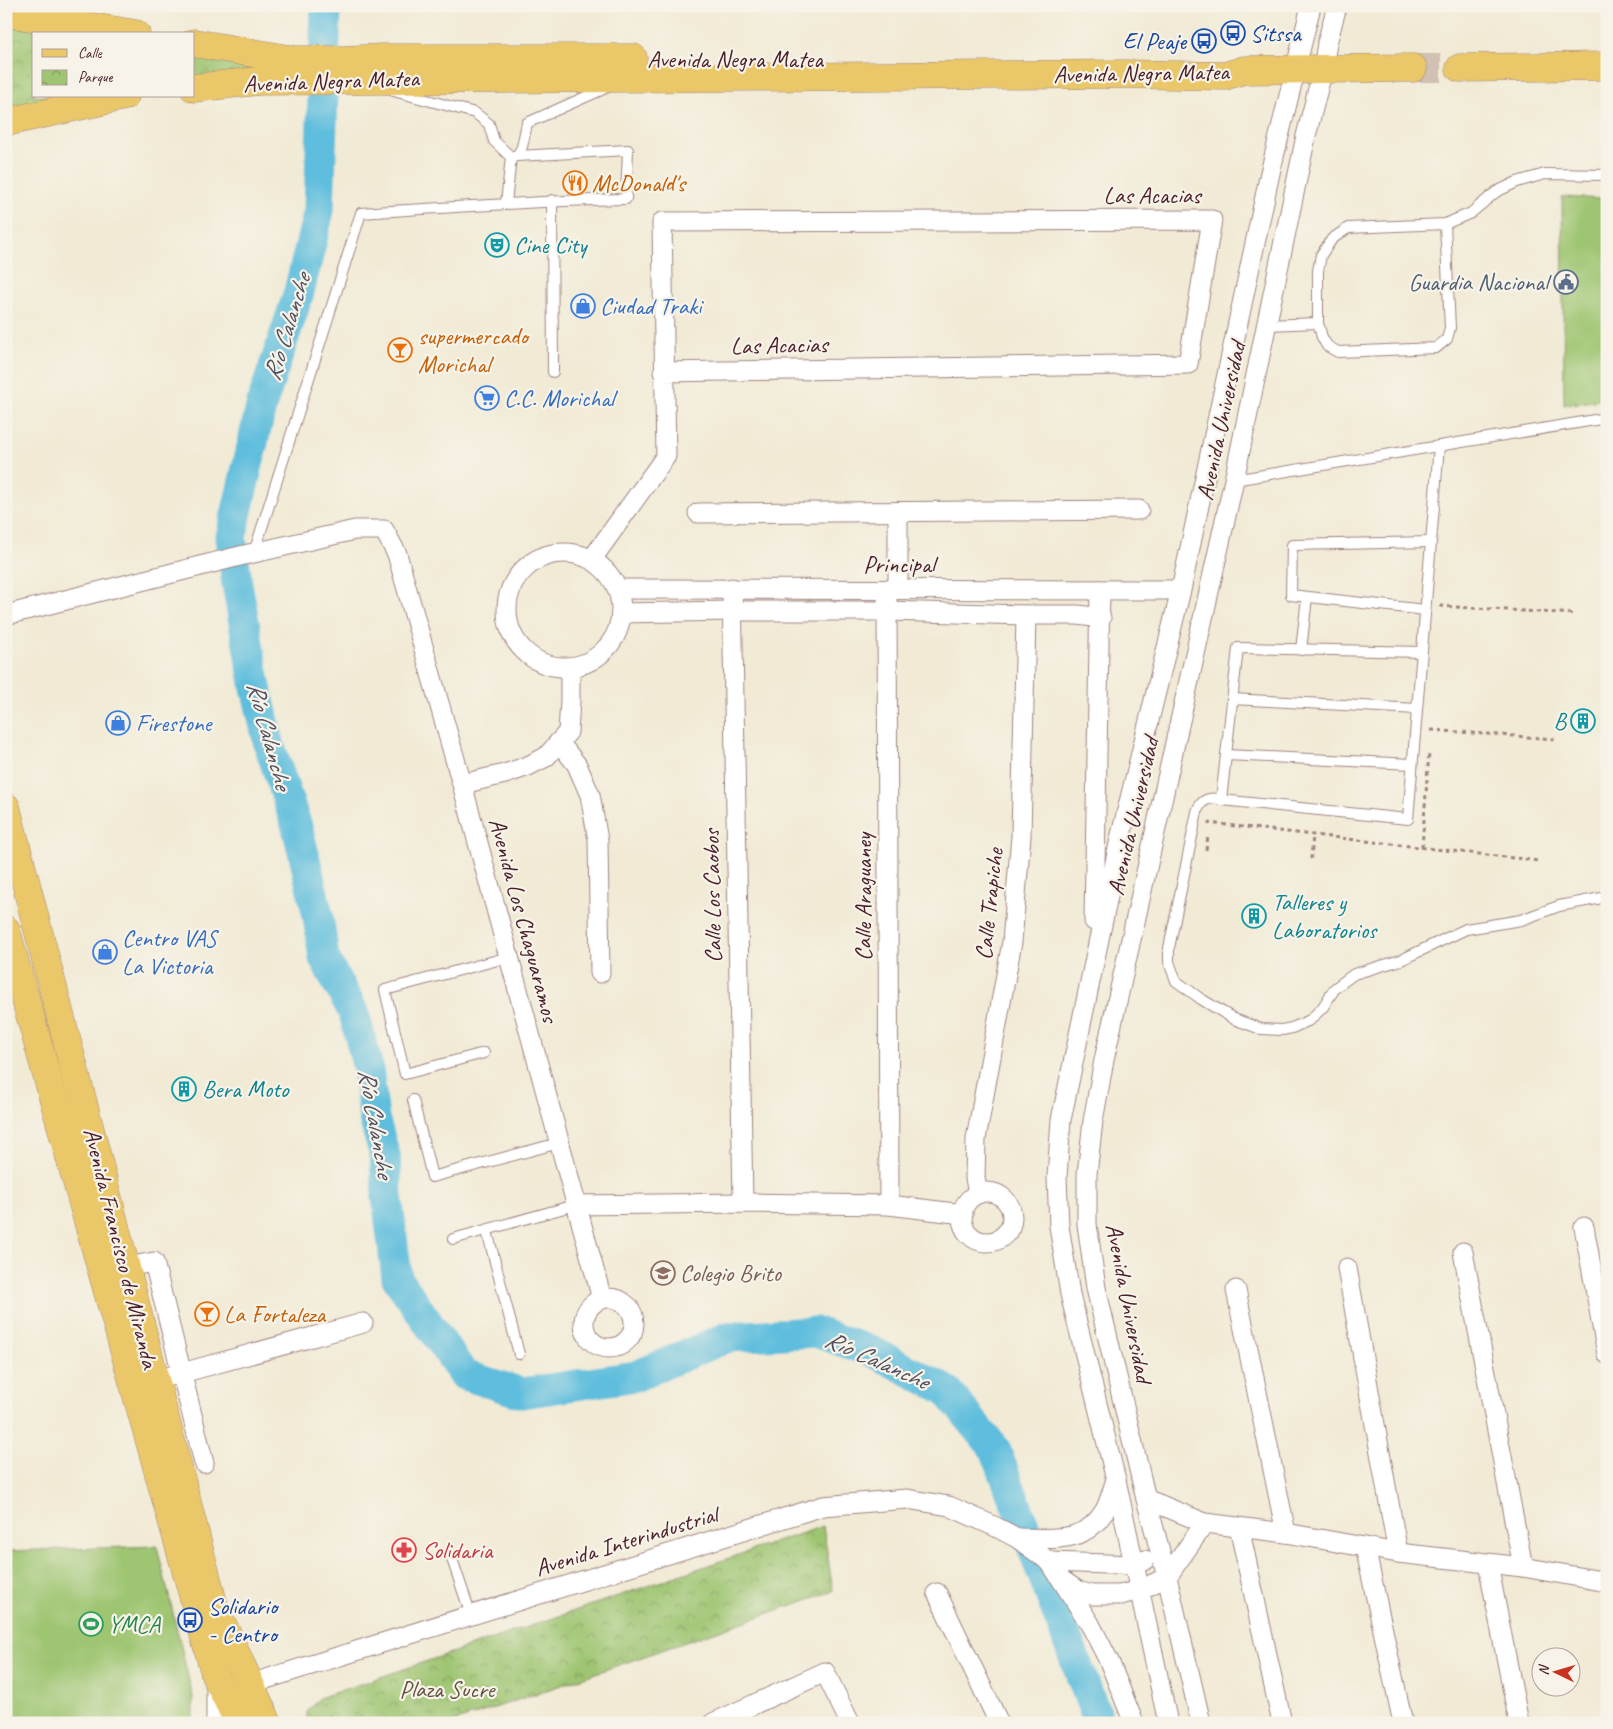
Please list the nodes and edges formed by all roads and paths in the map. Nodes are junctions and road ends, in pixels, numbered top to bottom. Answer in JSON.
{"nodes":[{"id":1,"x":1311,"y":6,"type":"edge"},
{"id":2,"x":1337,"y":6,"type":"edge"},
{"id":3,"x":6,"y":9,"type":"edge"},
{"id":4,"x":6,"y":13,"type":"edge"},
{"id":5,"x":40,"y":18,"type":"junction"},
{"id":6,"x":124,"y":32,"type":"edge"},
{"id":7,"x":195,"y":43,"type":"edge"},
{"id":8,"x":1607,"y":66,"type":"edge"},
{"id":9,"x":1413,"y":68,"type":"tunnel mouth"},
{"id":10,"x":1460,"y":68,"type":"tunnel mouth"},
{"id":11,"x":1296,"y":69,"type":"junction"},
{"id":12,"x":1323,"y":69,"type":"junction"},
{"id":13,"x":294,"y":70,"type":"junction"},
{"id":14,"x":1244,"y":70,"type":"junction"},
{"id":15,"x":346,"y":73,"type":"junction"},
{"id":16,"x":630,"y":77,"type":"junction"},
{"id":17,"x":195,"y":88,"type":"edge"},
{"id":18,"x":116,"y":98,"type":"edge"},
{"id":19,"x":10,"y":122,"type":"edge"},
{"id":20,"x":514,"y":156,"type":"junction"},
{"id":21,"x":1607,"y":175,"type":"edge"},
{"id":22,"x":552,"y":200,"type":"junction"},
{"id":23,"x":506,"y":203,"type":"junction"},
{"id":24,"x":1445,"y":224,"type":"junction"},
{"id":25,"x":1318,"y":323,"type":"junction"},
{"id":26,"x":1267,"y":325,"type":"junction"},
{"id":27,"x":553,"y":372,"type":"dead end"},
{"id":28,"x":663,"y":372,"type":"junction"},
{"id":29,"x":1607,"y":418,"type":"edge"},
{"id":30,"x":1439,"y":446,"type":"junction"},
{"id":31,"x":1234,"y":480,"type":"junction"},
{"id":32,"x":1204,"y":483,"type":"junction"},
{"id":33,"x":1139,"y":510,"type":"dead end"},
{"id":34,"x":698,"y":512,"type":"dead end"},
{"id":35,"x":898,"y":512,"type":"junction"},
{"id":36,"x":1431,"y":542,"type":"junction"},
{"id":37,"x":247,"y":555,"type":"junction"},
{"id":38,"x":592,"y":559,"type":"junction"},
{"id":39,"x":732,"y":588,"type":"junction"},
{"id":40,"x":617,"y":589,"type":"junction"},
{"id":41,"x":892,"y":589,"type":"junction"},
{"id":42,"x":1100,"y":590,"type":"junction"},
{"id":43,"x":1181,"y":590,"type":"junction"},
{"id":44,"x":1306,"y":597,"type":"junction"},
{"id":45,"x":1440,"y":606,"type":"dead end"},
{"id":46,"x":1425,"y":610,"type":"junction"},
{"id":47,"x":732,"y":611,"type":"junction"},
{"id":48,"x":887,"y":611,"type":"junction"},
{"id":49,"x":621,"y":613,"type":"junction"},
{"id":50,"x":1575,"y":614,"type":"dead end"},
{"id":51,"x":6,"y":615,"type":"edge"},
{"id":52,"x":1026,"y":616,"type":"junction"},
{"id":53,"x":1101,"y":618,"type":"junction"},
{"id":54,"x":1301,"y":650,"type":"junction"},
{"id":55,"x":1422,"y":652,"type":"junction"},
{"id":56,"x":570,"y":667,"type":"junction"},
{"id":57,"x":1232,"y":699,"type":"junction"},
{"id":58,"x":1417,"y":709,"type":"junction"},
{"id":59,"x":1431,"y":730,"type":"dead end"},
{"id":60,"x":1555,"y":739,"type":"dead end"},
{"id":61,"x":559,"y":742,"type":"junction"},
{"id":62,"x":1226,"y":756,"type":"junction"},
{"id":63,"x":1412,"y":764,"type":"junction"},
{"id":64,"x":462,"y":784,"type":"junction"},
{"id":65,"x":1221,"y":800,"type":"junction"},
{"id":66,"x":6,"y":807,"type":"edge"},
{"id":67,"x":1209,"y":823,"type":"dead end"},
{"id":68,"x":1313,"y":835,"type":"junction"},
{"id":69,"x":10,"y":836,"type":"edge"},
{"id":70,"x":1311,"y":859,"type":"dead end"},
{"id":71,"x":1540,"y":862,"type":"dead end"},
{"id":72,"x":1607,"y":897,"type":"edge"},
{"id":73,"x":6,"y":930,"type":"edge"},
{"id":74,"x":508,"y":957,"type":"junction"},
{"id":75,"x":1094,"y":965,"type":"junction"},
{"id":76,"x":600,"y":972,"type":"dead end"},
{"id":77,"x":484,"y":1053,"type":"dead end"},
{"id":78,"x":413,"y":1100,"type":"dead end"},
{"id":79,"x":559,"y":1143,"type":"junction"},
{"id":80,"x":978,"y":1194,"type":"junction"},
{"id":81,"x":743,"y":1203,"type":"junction"},
{"id":82,"x":575,"y":1205,"type":"junction"},
{"id":83,"x":889,"y":1205,"type":"junction"},
{"id":84,"x":963,"y":1214,"type":"junction"},
{"id":85,"x":1584,"y":1226,"type":"dead end"},
{"id":86,"x":487,"y":1231,"type":"junction"},
{"id":87,"x":453,"y":1239,"type":"dead end"},
{"id":88,"x":1463,"y":1252,"type":"dead end"},
{"id":89,"x":126,"y":1267,"type":"junction"},
{"id":90,"x":1347,"y":1268,"type":"dead end"},
{"id":91,"x":1236,"y":1290,"type":"dead end"},
{"id":92,"x":602,"y":1299,"type":"dead end"},
{"id":93,"x":363,"y":1323,"type":"dead end"},
{"id":94,"x":519,"y":1354,"type":"dead end"},
{"id":95,"x":1607,"y":1354,"type":"edge"},
{"id":96,"x":182,"y":1373,"type":"junction"},
{"id":97,"x":155,"y":1380,"type":"junction"},
{"id":98,"x":204,"y":1463,"type":"dead end"},
{"id":99,"x":1116,"y":1480,"type":"junction"},
{"id":100,"x":1146,"y":1499,"type":"junction"},
{"id":101,"x":1205,"y":1523,"type":"junction"},
{"id":102,"x":1238,"y":1527,"type":"junction"},
{"id":103,"x":1286,"y":1533,"type":"junction"},
{"id":104,"x":1017,"y":1538,"type":"junction"},
{"id":105,"x":1364,"y":1547,"type":"junction"},
{"id":106,"x":1160,"y":1553,"type":"junction"},
{"id":107,"x":1398,"y":1553,"type":"junction"},
{"id":108,"x":452,"y":1558,"type":"dead end"},
{"id":109,"x":1050,"y":1562,"type":"junction"},
{"id":110,"x":1488,"y":1564,"type":"junction"},
{"id":111,"x":1135,"y":1565,"type":"junction"},
{"id":112,"x":1523,"y":1567,"type":"junction"},
{"id":113,"x":1167,"y":1576,"type":"junction"},
{"id":114,"x":1062,"y":1580,"type":"junction"},
{"id":115,"x":1607,"y":1582,"type":"edge"},
{"id":116,"x":1140,"y":1590,"type":"junction"},
{"id":117,"x":938,"y":1593,"type":"dead end"},
{"id":118,"x":471,"y":1615,"type":"junction"},
{"id":119,"x":250,"y":1684,"type":"junction"},
{"id":120,"x":228,"y":1718,"type":"edge"},
{"id":121,"x":732,"y":1719,"type":"edge"},
{"id":122,"x":268,"y":1723,"type":"edge"},
{"id":123,"x":713,"y":1723,"type":"edge"},
{"id":124,"x":850,"y":1723,"type":"edge"},
{"id":125,"x":999,"y":1723,"type":"edge"},
{"id":126,"x":1134,"y":1723,"type":"edge"},
{"id":127,"x":1168,"y":1723,"type":"edge"},
{"id":128,"x":1201,"y":1723,"type":"edge"},
{"id":129,"x":1282,"y":1723,"type":"edge"},
{"id":130,"x":1403,"y":1723,"type":"edge"},
{"id":131,"x":1518,"y":1723,"type":"edge"}],
"edges":[{"from":1,"to":11,"type":"street","name":"Avenida Universidad"},
{"from":2,"to":12,"type":"street","name":"Avenida Universidad"},
{"from":3,"to":5,"type":"main road"},
{"from":4,"to":5,"type":"main road"},
{"from":5,"to":6,"type":"main road"},
{"from":7,"to":13,"type":"main road","name":"Avenida Negra Matea"},
{"from":8,"to":10,"type":"main road"},
{"from":9,"to":12,"type":"main road"},
{"from":11,"to":12,"type":"main road"},
{"from":11,"to":14,"type":"main road"},
{"from":11,"to":32,"type":"street","name":"Avenida Universidad"},
{"from":12,"to":26,"type":"street","name":"Avenida Universidad"},
{"from":13,"to":15,"type":"main road","name":"Avenida Negra Matea"},
{"from":13,"to":17,"type":"main road","name":"Avenida Negra Matea"},
{"from":14,"to":15,"type":"main road","name":"Avenida Negra Matea"},
{"from":14,"to":16,"type":"main road","name":"Avenida Negra Matea"},
{"from":15,"to":16,"type":"main road","name":"Avenida Negra Matea"},
{"from":15,"to":20,"type":"lane"},
{"from":16,"to":20,"type":"lane"},
{"from":18,"to":19,"type":"main road"},
{"from":20,"to":22,"type":"lane"},
{"from":20,"to":23,"type":"lane"},
{"from":21,"to":24,"type":"lane"},
{"from":22,"to":23,"type":"lane"},
{"from":22,"to":27,"type":"lane"},
{"from":23,"to":37,"type":"lane"},
{"from":24,"to":25,"type":"lane"},
{"from":24,"to":25,"type":"lane"},
{"from":25,"to":26,"type":"lane"},
{"from":26,"to":31,"type":"street","name":"Avenida Universidad"},
{"from":28,"to":28,"type":"street","name":"Las Acacias"},
{"from":28,"to":38,"type":"street","name":"Las Acacias"},
{"from":29,"to":30,"type":"lane"},
{"from":30,"to":31,"type":"lane"},
{"from":30,"to":36,"type":"lane"},
{"from":31,"to":32,"type":"street"},
{"from":31,"to":100,"type":"street","name":"Avenida Universidad"},
{"from":32,"to":43,"type":"street","name":"Avenida Universidad"},
{"from":33,"to":35,"type":"street"},
{"from":34,"to":35,"type":"street"},
{"from":35,"to":41,"type":"street","name":"Calle Araguaney"},
{"from":36,"to":44,"type":"lane"},
{"from":36,"to":46,"type":"lane"},
{"from":37,"to":51,"type":"street"},
{"from":37,"to":64,"type":"street","name":"Avenida Los Chaguaramos"},
{"from":38,"to":40,"type":"street"},
{"from":38,"to":56,"type":"street"},
{"from":39,"to":40,"type":"street","name":"Principal"},
{"from":39,"to":41,"type":"street","name":"Principal"},
{"from":39,"to":47,"type":"street","name":"Calle Los Caobos"},
{"from":40,"to":49,"type":"street"},
{"from":41,"to":42,"type":"street","name":"Principal"},
{"from":41,"to":48,"type":"street","name":"Calle Araguaney"},
{"from":42,"to":43,"type":"street","name":"Principal"},
{"from":42,"to":53,"type":"street","name":"Avenida Universidad"},
{"from":43,"to":75,"type":"street","name":"Avenida Universidad"},
{"from":44,"to":46,"type":"lane"},
{"from":44,"to":54,"type":"lane"},
{"from":45,"to":50,"type":"path"},
{"from":46,"to":55,"type":"lane"},
{"from":47,"to":48,"type":"street","name":"Principal"},
{"from":47,"to":49,"type":"street","name":"Principal"},
{"from":47,"to":81,"type":"street","name":"Calle Los Caobos"},
{"from":48,"to":52,"type":"street","name":"Principal"},
{"from":48,"to":83,"type":"street","name":"Calle Araguaney"},
{"from":49,"to":56,"type":"street"},
{"from":52,"to":53,"type":"street","name":"Principal"},
{"from":52,"to":80,"type":"street","name":"Calle Trapiche"},
{"from":53,"to":75,"type":"street","name":"Avenida Universidad"},
{"from":54,"to":55,"type":"lane"},
{"from":54,"to":57,"type":"lane"},
{"from":55,"to":58,"type":"lane"},
{"from":56,"to":61,"type":"street"},
{"from":57,"to":58,"type":"lane"},
{"from":57,"to":62,"type":"lane"},
{"from":58,"to":63,"type":"lane"},
{"from":59,"to":60,"type":"path"},
{"from":61,"to":64,"type":"street"},
{"from":61,"to":76,"type":"street"},
{"from":62,"to":63,"type":"lane"},
{"from":62,"to":65,"type":"lane"},
{"from":63,"to":65,"type":"lane"},
{"from":64,"to":74,"type":"street","name":"Avenida Los Chaguaramos"},
{"from":65,"to":72,"type":"lane"},
{"from":66,"to":69,"type":"main road","name":"Avenida Francisco de Miranda"},
{"from":67,"to":68,"type":"path"},
{"from":68,"to":70,"type":"path"},
{"from":68,"to":71,"type":"path"},
{"from":69,"to":89,"type":"main road","name":"Avenida Francisco de Miranda"},
{"from":73,"to":120,"type":"main road","name":"Avenida Francisco de Miranda"},
{"from":74,"to":77,"type":"lane"},
{"from":74,"to":79,"type":"street","name":"Avenida Los Chaguaramos"},
{"from":75,"to":99,"type":"street","name":"Avenida Universidad"},
{"from":78,"to":79,"type":"lane"},
{"from":79,"to":82,"type":"street","name":"Avenida Los Chaguaramos"},
{"from":80,"to":84,"type":"street"},
{"from":80,"to":84,"type":"street"},
{"from":81,"to":82,"type":"street"},
{"from":81,"to":83,"type":"street"},
{"from":82,"to":86,"type":"lane"},
{"from":82,"to":92,"type":"street","name":"Avenida Los Chaguaramos"},
{"from":83,"to":84,"type":"street"},
{"from":85,"to":95,"type":"street"},
{"from":86,"to":87,"type":"lane"},
{"from":86,"to":94,"type":"lane"},
{"from":88,"to":112,"type":"street"},
{"from":89,"to":96,"type":"street"},
{"from":89,"to":97,"type":"main road","name":"Avenida Francisco de Miranda"},
{"from":90,"to":107,"type":"street"},
{"from":91,"to":103,"type":"street"},
{"from":93,"to":96,"type":"street"},
{"from":96,"to":97,"type":"street"},
{"from":96,"to":98,"type":"street"},
{"from":97,"to":119,"type":"main road","name":"Avenida Francisco de Miranda"},
{"from":99,"to":104,"type":"street","name":"Avenida Interindustrial"},
{"from":99,"to":111,"type":"street","name":"Avenida Universidad"},
{"from":100,"to":101,"type":"street"},
{"from":100,"to":106,"type":"street","name":"Avenida Universidad"},
{"from":101,"to":102,"type":"street"},
{"from":101,"to":113,"type":"street"},
{"from":102,"to":103,"type":"street"},
{"from":102,"to":129,"type":"street"},
{"from":103,"to":105,"type":"street"},
{"from":104,"to":109,"type":"street","name":"Avenida Interindustrial"},
{"from":104,"to":118,"type":"street","name":"Avenida Interindustrial"},
{"from":105,"to":107,"type":"street"},
{"from":105,"to":130,"type":"street"},
{"from":106,"to":111,"type":"street"},
{"from":106,"to":113,"type":"street","name":"Avenida Universidad"},
{"from":107,"to":110,"type":"street"},
{"from":108,"to":118,"type":"lane"},
{"from":109,"to":111,"type":"street"},
{"from":109,"to":114,"type":"street","name":"Avenida Interindustrial"},
{"from":110,"to":112,"type":"street"},
{"from":110,"to":131,"type":"street"},
{"from":111,"to":116,"type":"street","name":"Avenida Universidad"},
{"from":112,"to":115,"type":"street"},
{"from":113,"to":116,"type":"street"},
{"from":113,"to":128,"type":"street","name":"Avenida Universidad"},
{"from":114,"to":116,"type":"street"},
{"from":114,"to":126,"type":"street","name":"Avenida Interindustrial"},
{"from":116,"to":127,"type":"street","name":"Avenida Universidad"},
{"from":117,"to":125,"type":"street"},
{"from":118,"to":119,"type":"street","name":"Avenida Interindustrial"},
{"from":119,"to":120,"type":"street"},
{"from":119,"to":122,"type":"main road","name":"Avenida Francisco de Miranda"},
{"from":121,"to":123,"type":"street"},
{"from":121,"to":124,"type":"street"}]}
